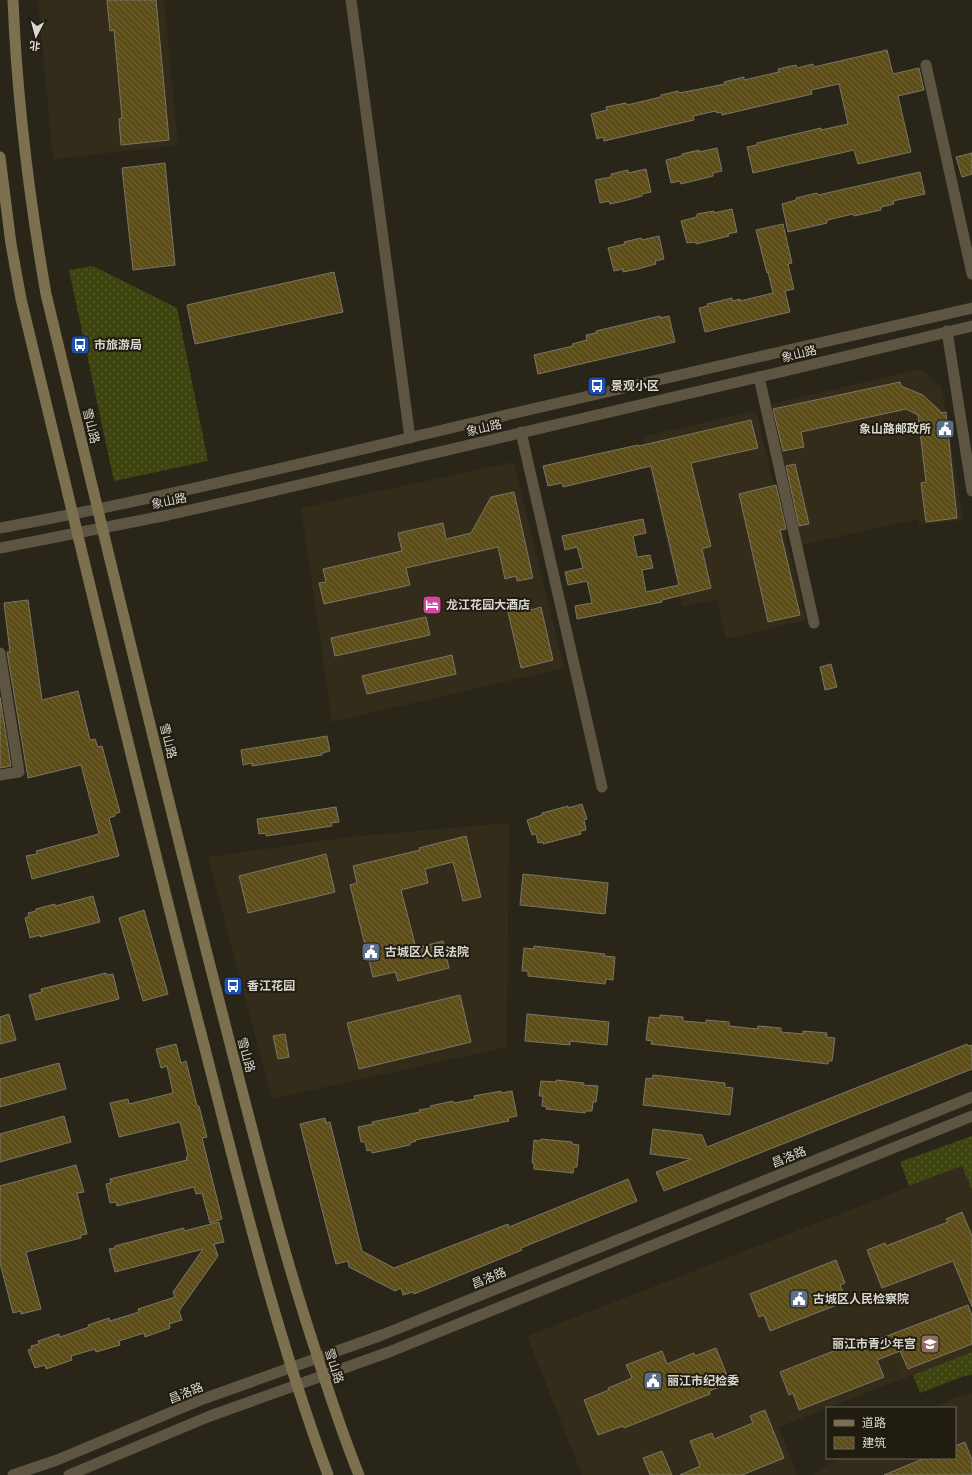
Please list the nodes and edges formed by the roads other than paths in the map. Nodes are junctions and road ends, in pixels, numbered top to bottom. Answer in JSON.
{"nodes":[{"id":1,"x":12,"y":0,"type":"edge"},
{"id":2,"x":351,"y":0,"type":"edge"},
{"id":3,"x":926,"y":65,"type":"dead end"},
{"id":4,"x":0,"y":158,"type":"edge"},
{"id":5,"x":972,"y":274,"type":"edge"},
{"id":6,"x":972,"y":308,"type":"edge"},
{"id":7,"x":972,"y":326,"type":"edge"},
{"id":8,"x":947,"y":331,"type":"junction"},
{"id":9,"x":759,"y":377,"type":"junction"},
{"id":10,"x":521,"y":432,"type":"junction"},
{"id":11,"x":410,"y":438,"type":"junction"},
{"id":12,"x":972,"y":484,"type":"edge"},
{"id":13,"x":98,"y":509,"type":"junction"},
{"id":14,"x":73,"y":514,"type":"junction"},
{"id":15,"x":0,"y":528,"type":"edge"},
{"id":16,"x":103,"y":528,"type":"junction"},
{"id":17,"x":78,"y":534,"type":"junction"},
{"id":18,"x":0,"y":548,"type":"edge"},
{"id":19,"x":814,"y":623,"type":"dead end"},
{"id":20,"x":0,"y":653,"type":"edge"},
{"id":21,"x":0,"y":775,"type":"edge"},
{"id":22,"x":602,"y":787,"type":"dead end"},
{"id":23,"x":972,"y":1097,"type":"edge"},
{"id":24,"x":972,"y":1116,"type":"edge"},
{"id":25,"x":317,"y":1358,"type":"junction"},
{"id":26,"x":292,"y":1367,"type":"junction"},
{"id":27,"x":323,"y":1375,"type":"junction"},
{"id":28,"x":297,"y":1384,"type":"junction"},
{"id":29,"x":13,"y":1475,"type":"edge"},
{"id":30,"x":69,"y":1475,"type":"edge"},
{"id":31,"x":328,"y":1475,"type":"edge"},
{"id":32,"x":359,"y":1475,"type":"edge"}],
"edges":[{"from":1,"to":13,"type":"main road","name":"雪山路"},
{"from":2,"to":11,"type":"street"},
{"from":3,"to":5,"type":"street"},
{"from":4,"to":14,"type":"main road"},
{"from":6,"to":11,"type":"street","name":"象山路"},
{"from":7,"to":8,"type":"street","name":"象山路"},
{"from":8,"to":9,"type":"street","name":"象山路"},
{"from":8,"to":12,"type":"street"},
{"from":9,"to":10,"type":"street","name":"象山路"},
{"from":9,"to":19,"type":"street"},
{"from":10,"to":16,"type":"street","name":"象山路"},
{"from":10,"to":22,"type":"street"},
{"from":11,"to":13,"type":"street","name":"象山路"},
{"from":13,"to":14,"type":"street","name":"象山路"},
{"from":13,"to":16,"type":"main road","name":"雪山路"},
{"from":14,"to":15,"type":"street","name":"象山路"},
{"from":14,"to":17,"type":"main road"},
{"from":16,"to":17,"type":"street","name":"象山路"},
{"from":16,"to":25,"type":"main road","name":"雪山路"},
{"from":17,"to":18,"type":"street","name":"象山路"},
{"from":17,"to":26,"type":"main road"},
{"from":20,"to":21,"type":"street"},
{"from":23,"to":25,"type":"street","name":"昌洛路"},
{"from":24,"to":27,"type":"street"},
{"from":25,"to":26,"type":"street","name":"昌洛路"},
{"from":25,"to":27,"type":"main road","name":"雪山路"},
{"from":26,"to":28,"type":"main road"},
{"from":26,"to":29,"type":"street","name":"昌洛路"},
{"from":27,"to":28,"type":"street"},
{"from":27,"to":32,"type":"main road","name":"雪山路"},
{"from":28,"to":30,"type":"street"},
{"from":28,"to":31,"type":"main road"}]}
